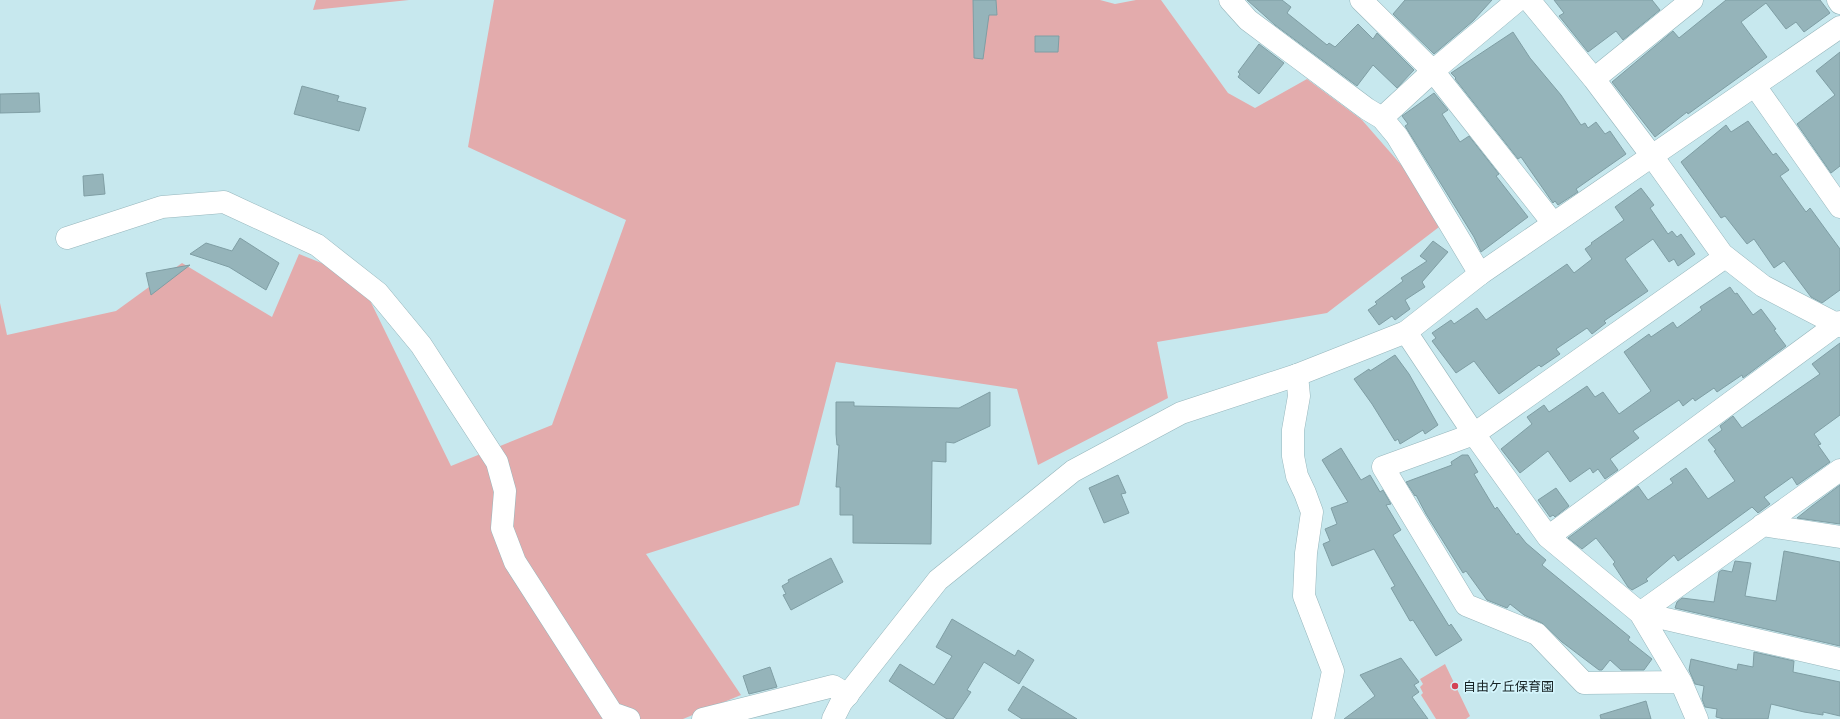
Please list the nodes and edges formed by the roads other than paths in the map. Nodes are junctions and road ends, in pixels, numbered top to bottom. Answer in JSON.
{"nodes":[{"id":1,"x":1230,"y":0,"type":"edge"},
{"id":2,"x":1361,"y":0,"type":"edge"},
{"id":3,"x":1518,"y":0,"type":"edge"},
{"id":4,"x":1529,"y":0,"type":"edge"},
{"id":5,"x":1692,"y":0,"type":"edge"},
{"id":6,"x":1838,"y":0,"type":"edge"},
{"id":7,"x":1840,"y":3,"type":"edge"},
{"id":8,"x":1840,"y":27,"type":"edge"},
{"id":9,"x":1433,"y":71,"type":"junction"},
{"id":10,"x":1594,"y":79,"type":"junction"},
{"id":11,"x":1755,"y":86,"type":"junction"},
{"id":12,"x":1382,"y":118,"type":"junction"},
{"id":13,"x":1652,"y":156,"type":"junction"},
{"id":14,"x":1840,"y":207,"type":"edge"},
{"id":15,"x":1554,"y":223,"type":"junction"},
{"id":16,"x":67,"y":238,"type":"dead end"},
{"id":17,"x":1725,"y":257,"type":"junction"},
{"id":18,"x":1480,"y":274,"type":"junction"},
{"id":19,"x":1838,"y":324,"type":"edge"},
{"id":20,"x":1406,"y":332,"type":"junction"},
{"id":21,"x":1297,"y":375,"type":"junction"},
{"id":22,"x":1474,"y":434,"type":"junction"},
{"id":23,"x":1840,"y":470,"type":"edge"},
{"id":24,"x":1762,"y":525,"type":"junction"},
{"id":25,"x":1548,"y":536,"type":"junction"},
{"id":26,"x":1840,"y":538,"type":"edge"},
{"id":27,"x":1640,"y":613,"type":"junction"},
{"id":28,"x":1840,"y":659,"type":"edge"},
{"id":29,"x":1681,"y":682,"type":"junction"},
{"id":30,"x":848,"y":695,"type":"junction"},
{"id":31,"x":629,"y":719,"type":"edge"},
{"id":32,"x":703,"y":719,"type":"edge"},
{"id":33,"x":833,"y":719,"type":"edge"},
{"id":34,"x":1323,"y":719,"type":"edge"},
{"id":35,"x":1697,"y":719,"type":"edge"}],
"edges":[{"from":1,"to":12,"type":"street"},
{"from":2,"to":9,"type":"street"},
{"from":3,"to":9,"type":"street"},
{"from":4,"to":10,"type":"street"},
{"from":5,"to":10,"type":"street"},
{"from":6,"to":7,"type":"street"},
{"from":8,"to":11,"type":"street"},
{"from":9,"to":12,"type":"street"},
{"from":9,"to":15,"type":"street"},
{"from":10,"to":13,"type":"street"},
{"from":11,"to":13,"type":"street"},
{"from":11,"to":14,"type":"street"},
{"from":12,"to":18,"type":"street"},
{"from":13,"to":15,"type":"street"},
{"from":13,"to":17,"type":"street"},
{"from":15,"to":18,"type":"street"},
{"from":16,"to":31,"type":"street"},
{"from":17,"to":19,"type":"street"},
{"from":17,"to":22,"type":"street"},
{"from":18,"to":20,"type":"street"},
{"from":19,"to":25,"type":"street"},
{"from":20,"to":21,"type":"street"},
{"from":20,"to":22,"type":"street"},
{"from":21,"to":30,"type":"street"},
{"from":21,"to":34,"type":"street"},
{"from":22,"to":25,"type":"street"},
{"from":22,"to":29,"type":"street"},
{"from":23,"to":24,"type":"street"},
{"from":24,"to":26,"type":"street"},
{"from":24,"to":27,"type":"street"},
{"from":25,"to":27,"type":"street"},
{"from":27,"to":28,"type":"street"},
{"from":27,"to":29,"type":"street"},
{"from":29,"to":35,"type":"street"},
{"from":30,"to":32,"type":"street"},
{"from":30,"to":33,"type":"street"}]}
